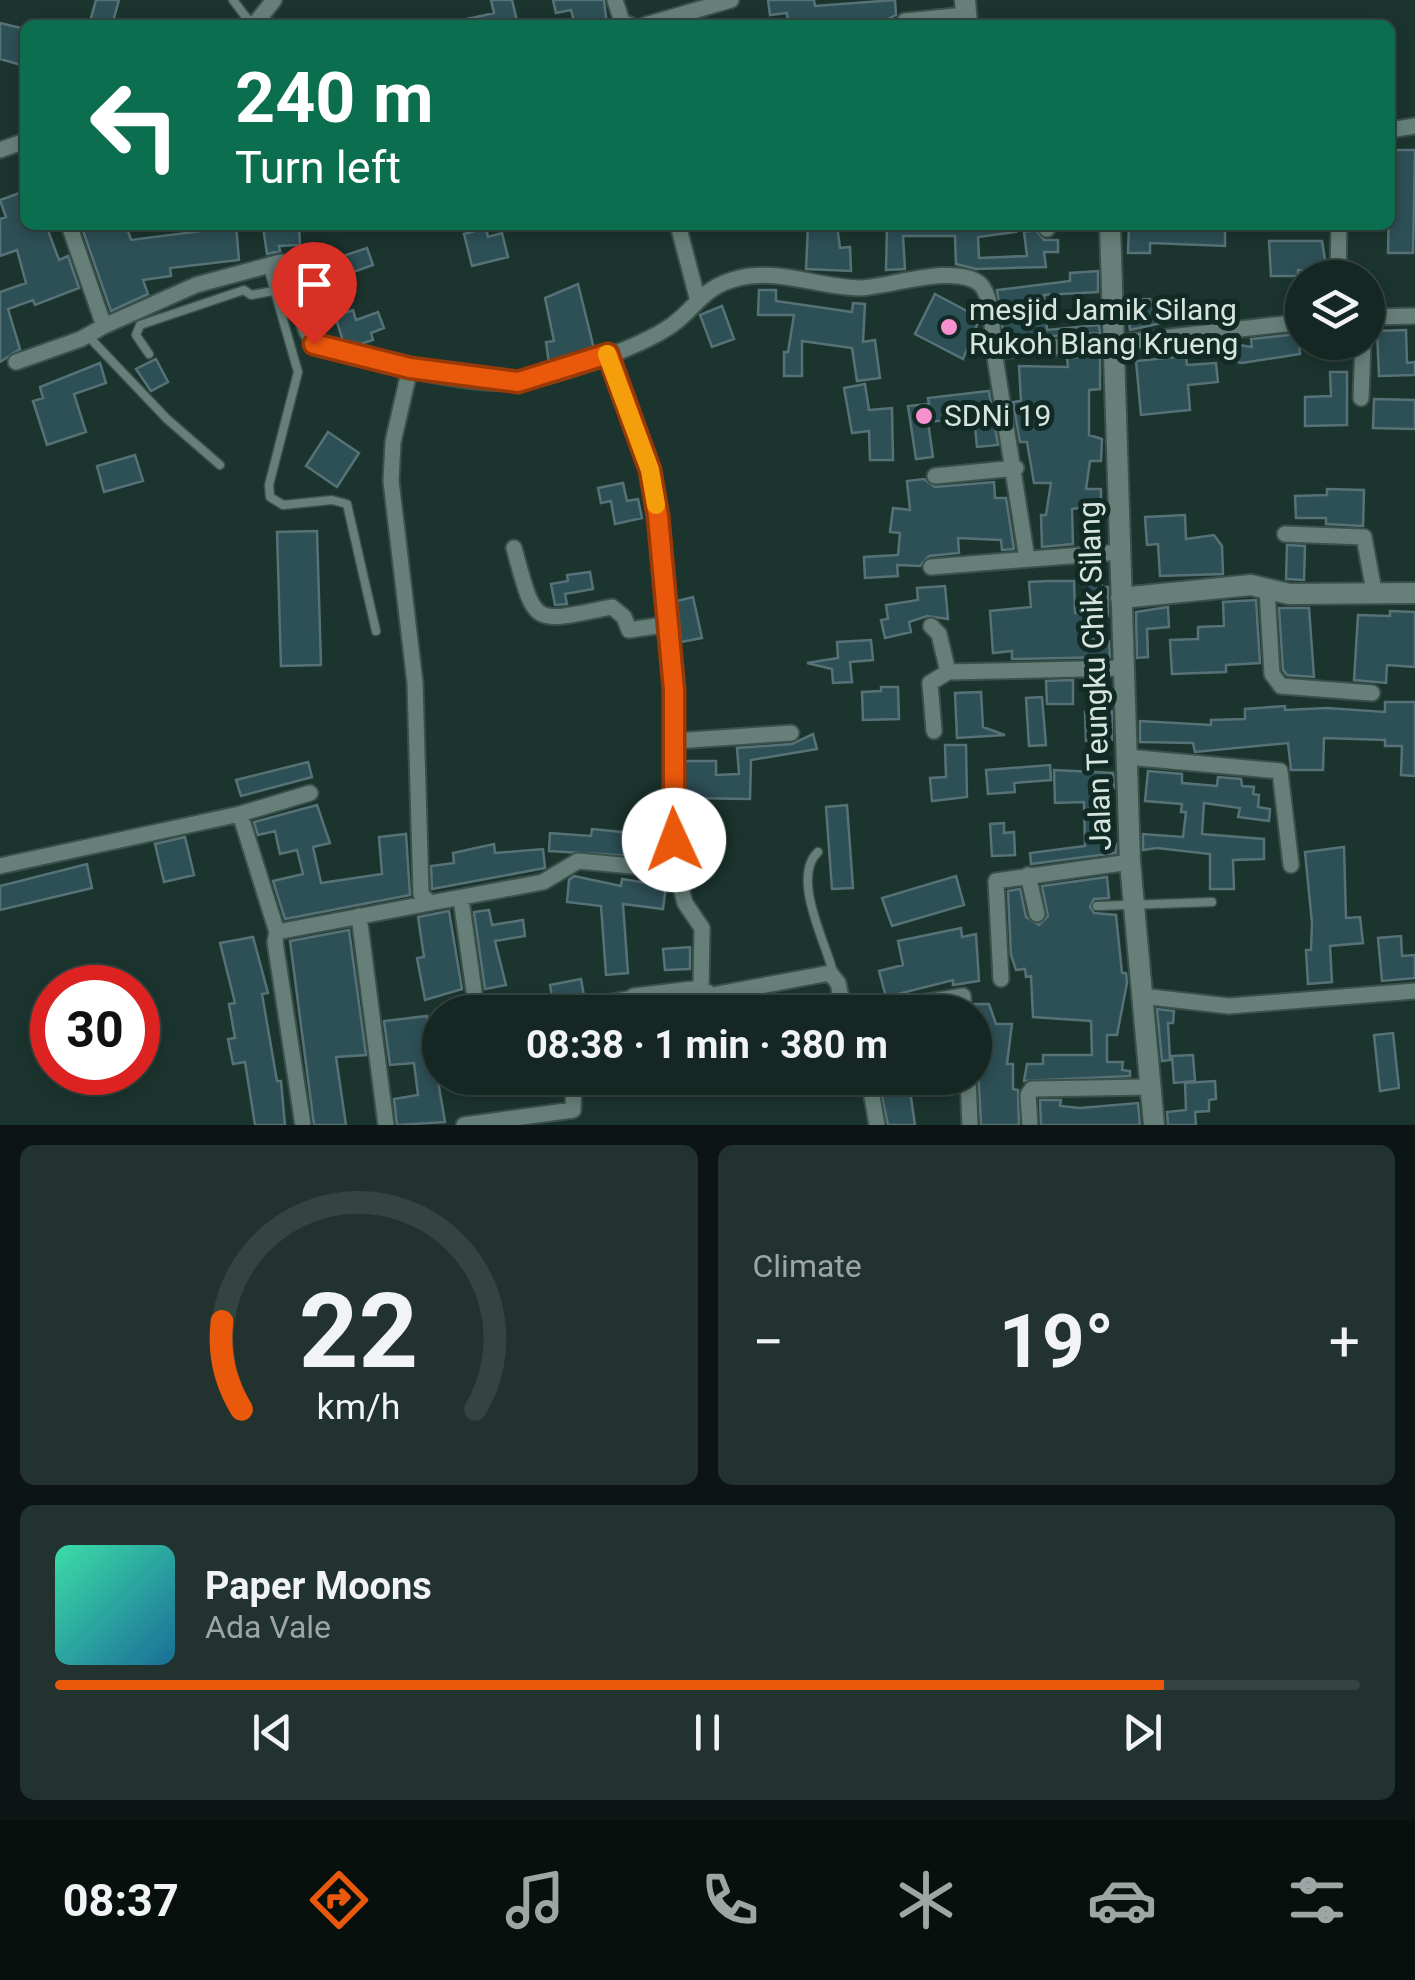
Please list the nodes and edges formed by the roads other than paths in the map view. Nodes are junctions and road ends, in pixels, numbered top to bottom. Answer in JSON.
{"nodes":[{"id":1,"x":233,"y":0,"type":"edge"},
{"id":2,"x":274,"y":0,"type":"edge"},
{"id":3,"x":731,"y":0,"type":"edge"},
{"id":4,"x":966,"y":13,"type":"edge"},
{"id":5,"x":249,"y":20,"type":"edge"},
{"id":6,"x":257,"y":20,"type":"edge"},
{"id":7,"x":662,"y":20,"type":"edge"},
{"id":8,"x":913,"y":20,"type":"edge"},
{"id":9,"x":70,"y":230,"type":"edge"},
{"id":10,"x":679,"y":230,"type":"edge"},
{"id":11,"x":1110,"y":230,"type":"edge"},
{"id":12,"x":1339,"y":230,"type":"edge"},
{"id":13,"x":1338,"y":260,"type":"edge"},
{"id":14,"x":266,"y":264,"type":"junction"},
{"id":15,"x":273,"y":291,"type":"junction"},
{"id":16,"x":697,"y":297,"type":"junction"},
{"id":17,"x":1415,"y":316,"type":"edge"},
{"id":18,"x":1385,"y":317,"type":"edge"},
{"id":19,"x":1285,"y":324,"type":"edge"},
{"id":20,"x":104,"y":326,"type":"junction"},
{"id":21,"x":88,"y":336,"type":"junction"},
{"id":22,"x":1117,"y":343,"type":"junction"},
{"id":23,"x":994,"y":350,"type":"junction"},
{"id":24,"x":149,"y":354,"type":"dead end"},
{"id":25,"x":608,"y":354,"type":"junction"},
{"id":26,"x":1362,"y":360,"type":"edge"},
{"id":27,"x":16,"y":362,"type":"dead end"},
{"id":28,"x":410,"y":368,"type":"junction"},
{"id":29,"x":1362,"y":398,"type":"dead end"},
{"id":30,"x":220,"y":465,"type":"dead end"},
{"id":31,"x":1016,"y":468,"type":"junction"},
{"id":32,"x":935,"y":476,"type":"dead end"},
{"id":33,"x":1285,"y":534,"type":"dead end"},
{"id":34,"x":514,"y":548,"type":"dead end"},
{"id":35,"x":1120,"y":552,"type":"junction"},
{"id":36,"x":1028,"y":559,"type":"junction"},
{"id":37,"x":931,"y":567,"type":"dead end"},
{"id":38,"x":1268,"y":590,"type":"junction"},
{"id":39,"x":1374,"y":592,"type":"junction"},
{"id":40,"x":1415,"y":593,"type":"edge"},
{"id":41,"x":1121,"y":598,"type":"junction"},
{"id":42,"x":670,"y":624,"type":"junction"},
{"id":43,"x":931,"y":626,"type":"dead end"},
{"id":44,"x":376,"y":631,"type":"dead end"},
{"id":45,"x":1123,"y":668,"type":"junction"},
{"id":46,"x":948,"y":672,"type":"junction"},
{"id":47,"x":1372,"y":693,"type":"dead end"},
{"id":48,"x":934,"y":731,"type":"dead end"},
{"id":49,"x":792,"y":734,"type":"dead end"},
{"id":50,"x":675,"y":741,"type":"junction"},
{"id":51,"x":1128,"y":757,"type":"junction"},
{"id":52,"x":310,"y":793,"type":"dead end"},
{"id":53,"x":240,"y":814,"type":"junction"},
{"id":54,"x":818,"y":852,"type":"dead end"},
{"id":55,"x":1130,"y":862,"type":"junction"},
{"id":56,"x":1291,"y":865,"type":"dead end"},
{"id":57,"x":0,"y":866,"type":"edge"},
{"id":58,"x":676,"y":870,"type":"junction"},
{"id":59,"x":1028,"y":876,"type":"junction"},
{"id":60,"x":461,"y":899,"type":"junction"},
{"id":61,"x":1212,"y":902,"type":"dead end"},
{"id":62,"x":430,"y":903,"type":"junction"},
{"id":63,"x":1133,"y":904,"type":"junction"},
{"id":64,"x":1096,"y":906,"type":"dead end"},
{"id":65,"x":1038,"y":914,"type":"dead end"},
{"id":66,"x":359,"y":916,"type":"junction"},
{"id":67,"x":277,"y":932,"type":"junction"},
{"id":68,"x":834,"y":976,"type":"junction"},
{"id":69,"x":1001,"y":980,"type":"dead end"},
{"id":70,"x":701,"y":988,"type":"junction"},
{"id":71,"x":1415,"y":990,"type":"edge"},
{"id":72,"x":474,"y":991,"type":"dead end"},
{"id":73,"x":672,"y":995,"type":"edge"},
{"id":74,"x":839,"y":995,"type":"edge"},
{"id":75,"x":1141,"y":996,"type":"junction"},
{"id":76,"x":1150,"y":1087,"type":"junction"},
{"id":77,"x":573,"y":1095,"type":"edge"},
{"id":78,"x":871,"y":1095,"type":"edge"},
{"id":79,"x":969,"y":1095,"type":"edge"},
{"id":80,"x":303,"y":1125,"type":"edge"},
{"id":81,"x":386,"y":1125,"type":"edge"},
{"id":82,"x":464,"y":1125,"type":"edge"},
{"id":83,"x":876,"y":1125,"type":"edge"},
{"id":84,"x":970,"y":1125,"type":"edge"},
{"id":85,"x":1030,"y":1125,"type":"edge"},
{"id":86,"x":1154,"y":1125,"type":"edge"}],
"edges":[{"from":1,"to":5,"type":"lane"},
{"from":2,"to":6,"type":"street"},
{"from":3,"to":7,"type":"street"},
{"from":4,"to":8,"type":"street"},
{"from":9,"to":20,"type":"street"},
{"from":10,"to":16,"type":"street"},
{"from":11,"to":22,"type":"street","name":"Jalan Teungku Chik Silang"},
{"from":12,"to":13,"type":"street"},
{"from":14,"to":15,"type":"lane"},
{"from":14,"to":20,"type":"street"},
{"from":14,"to":28,"type":"street"},
{"from":15,"to":24,"type":"lane"},
{"from":15,"to":44,"type":"lane"},
{"from":16,"to":23,"type":"street"},
{"from":16,"to":25,"type":"street"},
{"from":17,"to":18,"type":"street"},
{"from":19,"to":22,"type":"street"},
{"from":20,"to":21,"type":"street"},
{"from":21,"to":27,"type":"street"},
{"from":21,"to":30,"type":"lane"},
{"from":22,"to":23,"type":"street"},
{"from":22,"to":35,"type":"street","name":"Jalan Teungku Chik Silang"},
{"from":23,"to":31,"type":"street"},
{"from":25,"to":28,"type":"street"},
{"from":25,"to":42,"type":"street"},
{"from":26,"to":29,"type":"street"},
{"from":28,"to":62,"type":"street"},
{"from":31,"to":32,"type":"street"},
{"from":31,"to":36,"type":"street"},
{"from":33,"to":39,"type":"street"},
{"from":34,"to":42,"type":"street"},
{"from":35,"to":36,"type":"street"},
{"from":35,"to":41,"type":"street","name":"Jalan Teungku Chik Silang"},
{"from":36,"to":37,"type":"street"},
{"from":38,"to":39,"type":"street"},
{"from":38,"to":41,"type":"street"},
{"from":38,"to":47,"type":"street"},
{"from":39,"to":40,"type":"street"},
{"from":41,"to":45,"type":"street","name":"Jalan Teungku Chik Silang"},
{"from":42,"to":50,"type":"street"},
{"from":43,"to":46,"type":"street"},
{"from":45,"to":46,"type":"street"},
{"from":45,"to":51,"type":"street","name":"Jalan Teungku Chik Silang"},
{"from":46,"to":48,"type":"street"},
{"from":49,"to":50,"type":"street"},
{"from":50,"to":58,"type":"street"},
{"from":51,"to":55,"type":"street","name":"Jalan Teungku Chik Silang"},
{"from":51,"to":56,"type":"street"},
{"from":52,"to":53,"type":"street"},
{"from":53,"to":57,"type":"street"},
{"from":53,"to":67,"type":"street"},
{"from":54,"to":68,"type":"lane"},
{"from":55,"to":59,"type":"street"},
{"from":55,"to":63,"type":"street","name":"Jalan Teungku Chik Silang"},
{"from":58,"to":60,"type":"street"},
{"from":58,"to":70,"type":"street"},
{"from":59,"to":65,"type":"street"},
{"from":59,"to":69,"type":"street"},
{"from":60,"to":62,"type":"street"},
{"from":60,"to":72,"type":"street"},
{"from":61,"to":63,"type":"lane"},
{"from":62,"to":66,"type":"street"},
{"from":63,"to":64,"type":"lane"},
{"from":63,"to":75,"type":"street","name":"Jalan Teungku Chik Silang"},
{"from":66,"to":67,"type":"street"},
{"from":66,"to":81,"type":"street"},
{"from":67,"to":80,"type":"street"},
{"from":68,"to":70,"type":"street"},
{"from":68,"to":74,"type":"street"},
{"from":70,"to":73,"type":"street"},
{"from":71,"to":75,"type":"street"},
{"from":75,"to":76,"type":"street","name":"Jalan Teungku Chik Silang"},
{"from":76,"to":85,"type":"street"},
{"from":76,"to":86,"type":"street","name":"Jalan Teungku Chik Silang"},
{"from":77,"to":82,"type":"street"},
{"from":78,"to":83,"type":"street"},
{"from":79,"to":84,"type":"street"}]}
